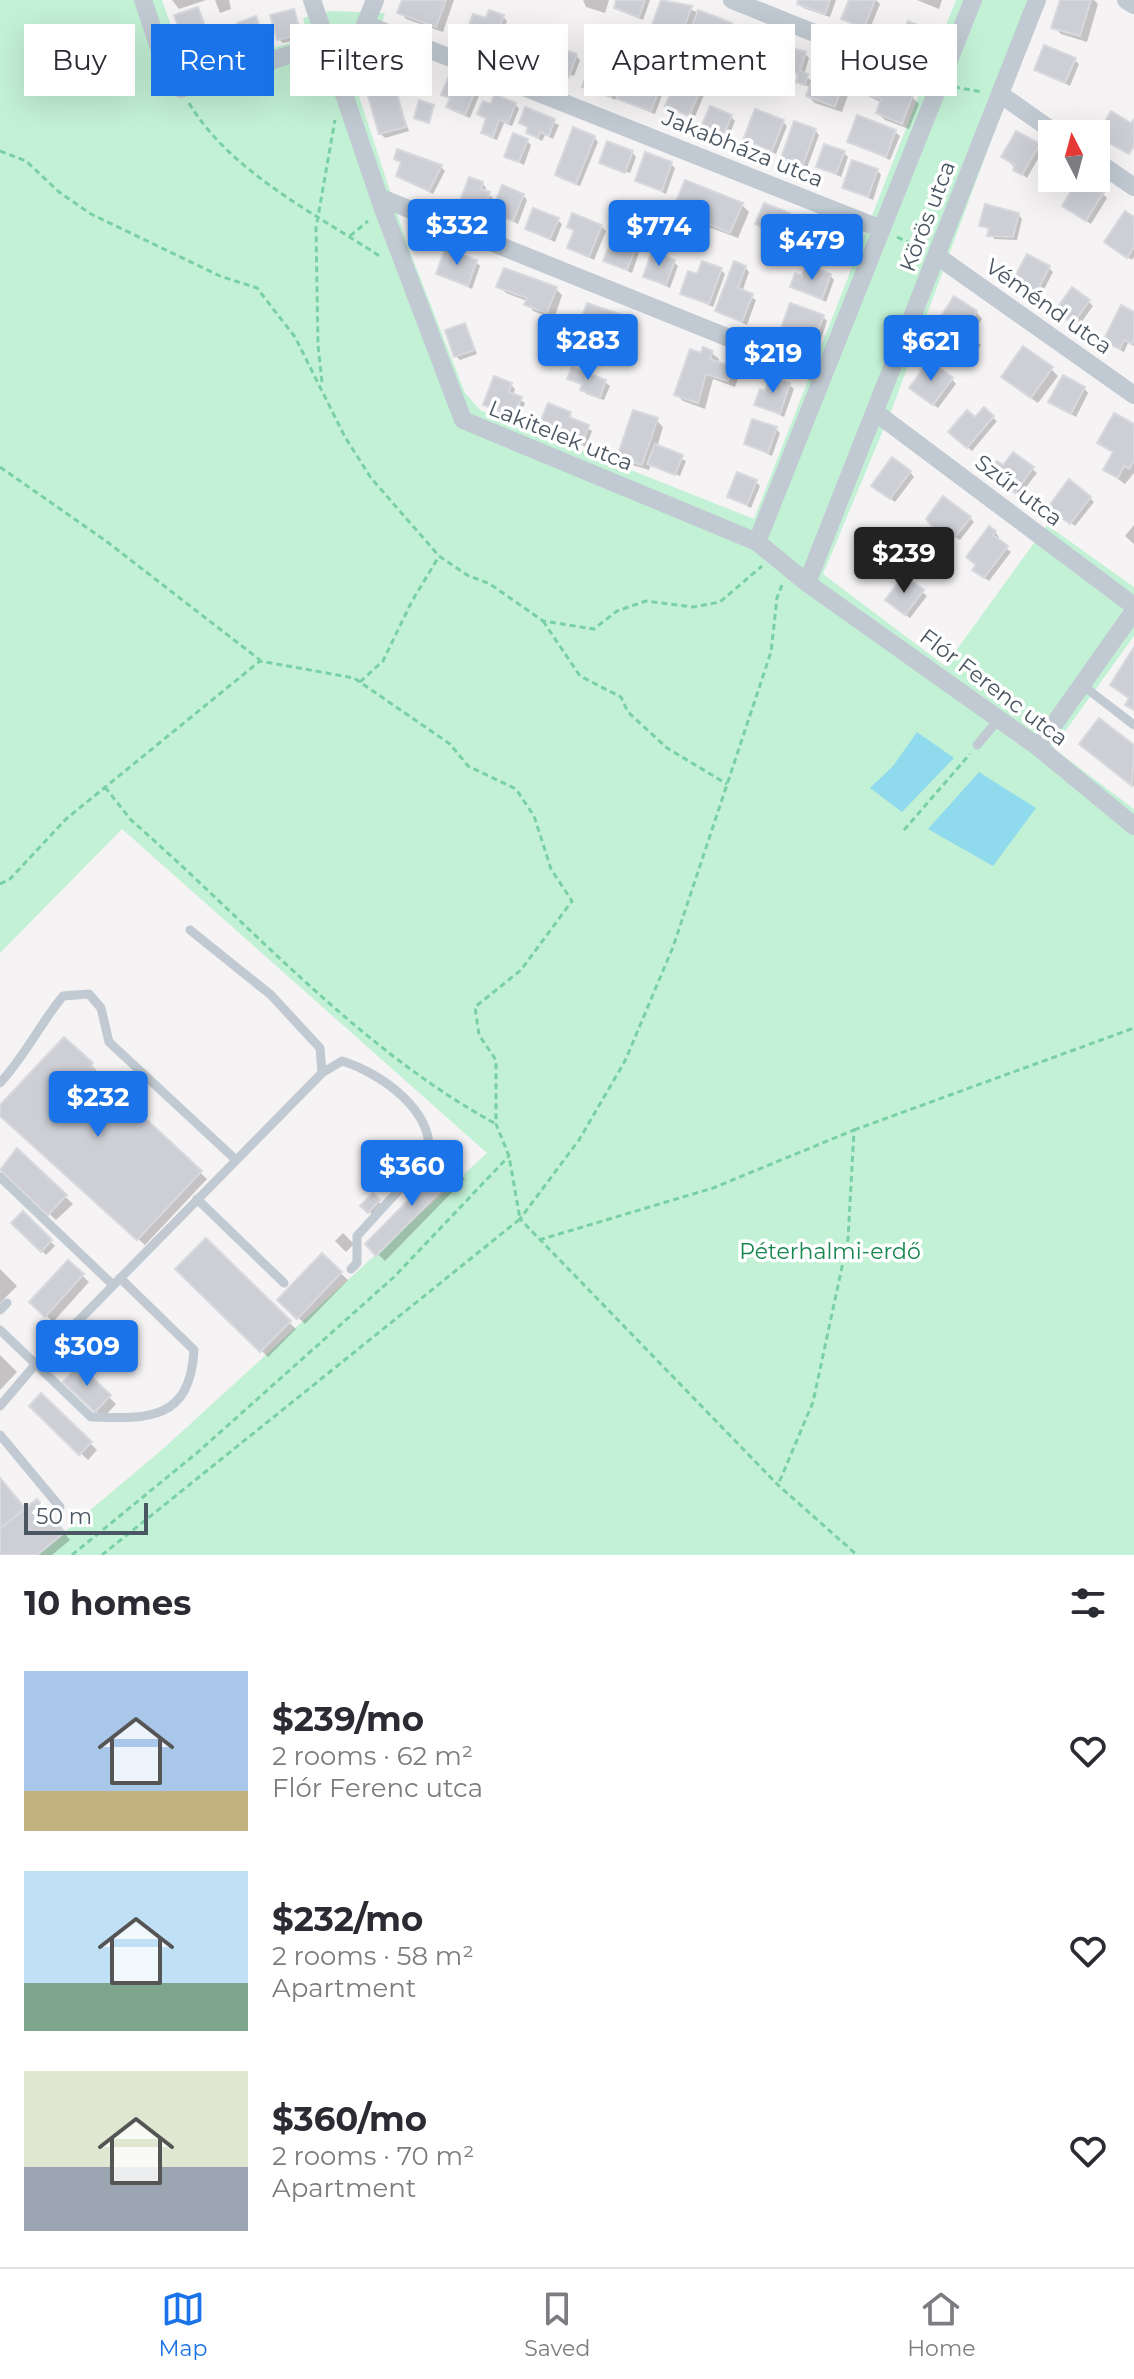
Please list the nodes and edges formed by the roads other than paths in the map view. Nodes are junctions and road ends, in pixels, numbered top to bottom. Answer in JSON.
{"nodes":[{"id":1,"x":143,"y":0,"type":"edge"},
{"id":2,"x":312,"y":0,"type":"edge"},
{"id":3,"x":375,"y":0,"type":"edge"},
{"id":4,"x":732,"y":0,"type":"edge"},
{"id":5,"x":973,"y":0,"type":"edge"},
{"id":6,"x":1037,"y":0,"type":"edge"},
{"id":7,"x":1126,"y":0,"type":"edge"},
{"id":8,"x":1134,"y":5,"type":"edge"},
{"id":9,"x":320,"y":24,"type":"edge"},
{"id":10,"x":365,"y":24,"type":"edge"},
{"id":11,"x":811,"y":32,"type":"edge"},
{"id":12,"x":957,"y":39,"type":"edge"},
{"id":13,"x":432,"y":51,"type":"edge"},
{"id":14,"x":290,"y":55,"type":"edge"},
{"id":15,"x":1000,"y":94,"type":"junction"},
{"id":16,"x":347,"y":96,"type":"edge"},
{"id":17,"x":934,"y":96,"type":"edge"},
{"id":18,"x":1038,"y":121,"type":"edge"},
{"id":19,"x":1110,"y":171,"type":"edge"},
{"id":20,"x":1134,"y":187,"type":"edge"},
{"id":21,"x":381,"y":203,"type":"junction"},
{"id":22,"x":879,"y":228,"type":"junction"},
{"id":23,"x":937,"y":256,"type":"junction"},
{"id":24,"x":821,"y":375,"type":"junction"},
{"id":25,"x":1134,"y":395,"type":"edge"},
{"id":26,"x":875,"y":412,"type":"junction"},
{"id":27,"x":757,"y":542,"type":"junction"},
{"id":28,"x":778,"y":560,"type":"joint"},
{"id":29,"x":807,"y":583,"type":"junction"},
{"id":30,"x":1134,"y":608,"type":"edge"},
{"id":31,"x":1082,"y":685,"type":"junction"},
{"id":32,"x":999,"y":719,"type":"junction"},
{"id":33,"x":1134,"y":725,"type":"edge"},
{"id":34,"x":977,"y":745,"type":"road end"},
{"id":35,"x":1038,"y":747,"type":"junction"},
{"id":36,"x":1134,"y":826,"type":"edge"},
{"id":37,"x":190,"y":930,"type":"dead end"},
{"id":38,"x":322,"y":1073,"type":"junction"},
{"id":39,"x":0,"y":1083,"type":"edge"},
{"id":40,"x":236,"y":1160,"type":"junction"},
{"id":41,"x":0,"y":1177,"type":"edge"},
{"id":42,"x":197,"y":1199,"type":"junction"},
{"id":43,"x":351,"y":1269,"type":"dead end"},
{"id":44,"x":116,"y":1282,"type":"junction"},
{"id":45,"x":284,"y":1283,"type":"dead end"},
{"id":46,"x":0,"y":1330,"type":"edge"},
{"id":47,"x":34,"y":1366,"type":"junction"},
{"id":48,"x":0,"y":1406,"type":"edge"},
{"id":49,"x":0,"y":1435,"type":"edge"},
{"id":50,"x":60,"y":1507,"type":"dead end"}],
"edges":[{"from":1,"to":14,"type":"street"},
{"from":2,"to":9,"type":"street","name":"Lakitelek utca"},
{"from":3,"to":10,"type":"street"},
{"from":4,"to":11,"type":"street"},
{"from":5,"to":12,"type":"street"},
{"from":6,"to":15,"type":"street","name":"Körös utca"},
{"from":7,"to":8,"type":"street"},
{"from":13,"to":22,"type":"street","name":"Jakabháza utca"},
{"from":15,"to":18,"type":"street"},
{"from":15,"to":23,"type":"street","name":"Körös utca"},
{"from":16,"to":21,"type":"street","name":"Lakitelek utca"},
{"from":17,"to":22,"type":"street"},
{"from":19,"to":20,"type":"street"},
{"from":21,"to":24,"type":"street"},
{"from":21,"to":27,"type":"street","name":"Lakitelek utca"},
{"from":22,"to":24,"type":"street"},
{"from":23,"to":25,"type":"street","name":"Véménd utca"},
{"from":23,"to":26,"type":"street","name":"Körös utca"},
{"from":24,"to":27,"type":"street"},
{"from":26,"to":29,"type":"street","name":"Körös utca"},
{"from":26,"to":30,"type":"street","name":"Szűr utca"},
{"from":27,"to":28,"type":"street","name":"Lakitelek utca"},
{"from":28,"to":29,"type":"street","name":"Flór Ferenc utca"},
{"from":29,"to":32,"type":"street","name":"Flór Ferenc utca"},
{"from":30,"to":31,"type":"street"},
{"from":31,"to":33,"type":"lane"},
{"from":31,"to":35,"type":"street"},
{"from":32,"to":34,"type":"lane"},
{"from":32,"to":35,"type":"street","name":"Flór Ferenc utca"},
{"from":35,"to":36,"type":"street","name":"Flór Ferenc utca"},
{"from":37,"to":38,"type":"lane"},
{"from":38,"to":40,"type":"lane"},
{"from":38,"to":43,"type":"lane"},
{"from":39,"to":40,"type":"lane"},
{"from":40,"to":42,"type":"lane"},
{"from":41,"to":44,"type":"lane"},
{"from":42,"to":44,"type":"lane"},
{"from":42,"to":45,"type":"lane"},
{"from":44,"to":47,"type":"lane"},
{"from":44,"to":47,"type":"lane"},
{"from":46,"to":47,"type":"lane"},
{"from":47,"to":48,"type":"lane"},
{"from":49,"to":50,"type":"lane"}]}
